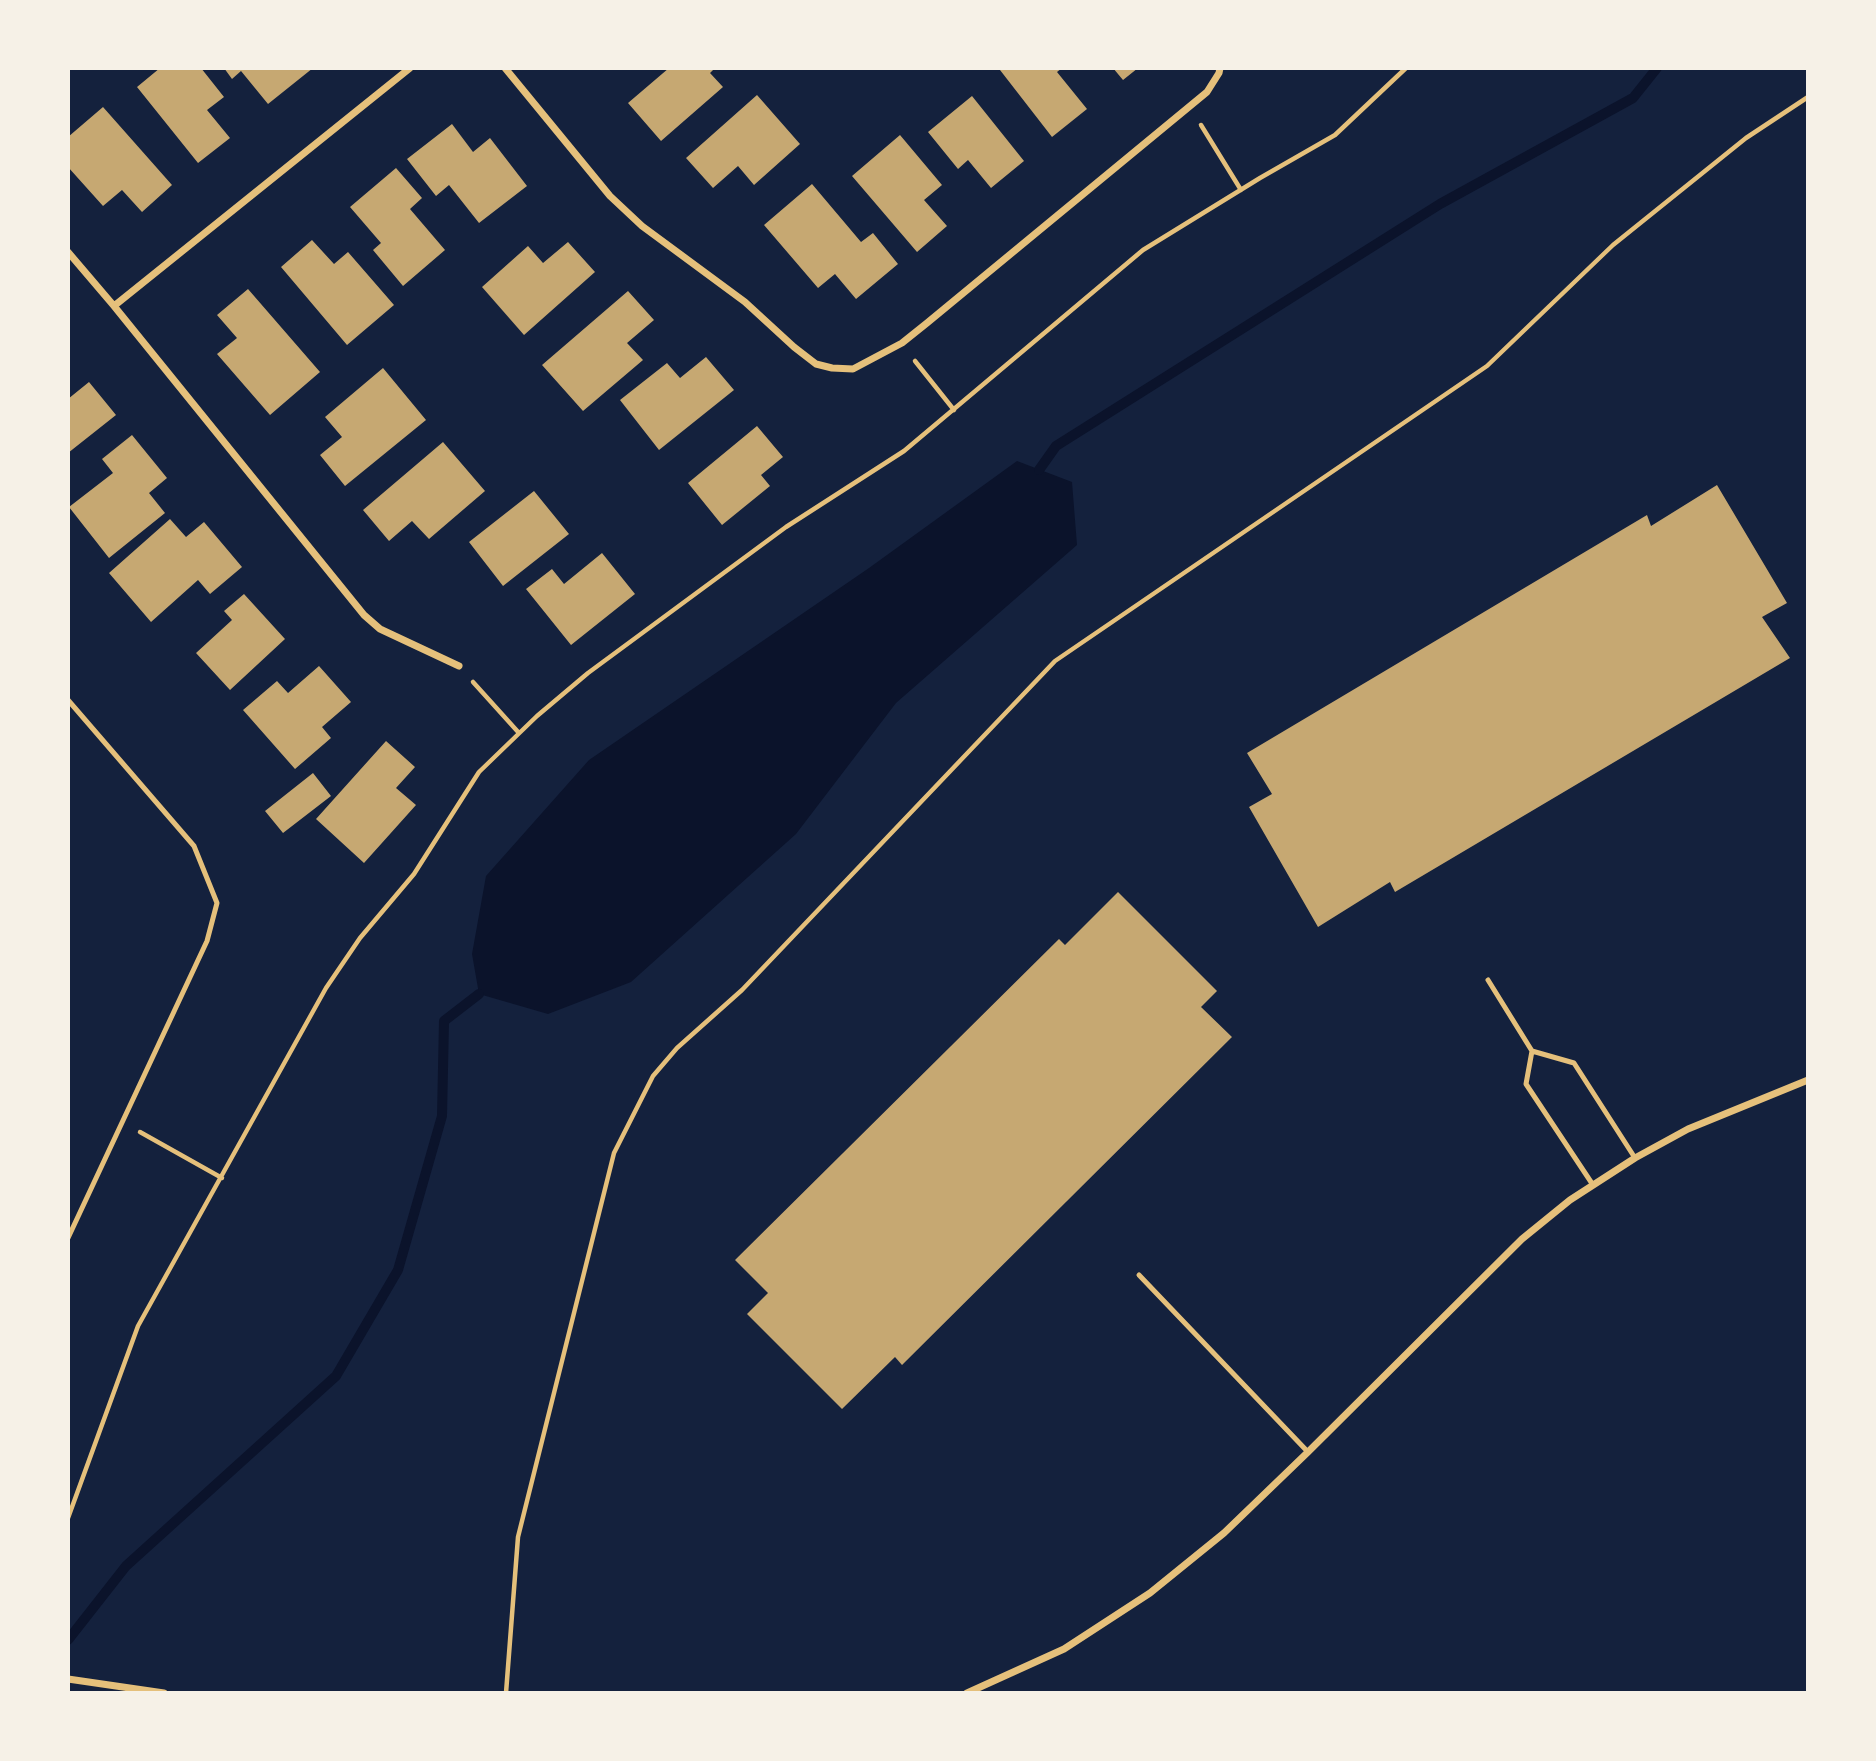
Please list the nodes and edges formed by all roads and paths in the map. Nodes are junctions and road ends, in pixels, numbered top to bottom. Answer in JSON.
{"nodes":[{"id":1,"x":410,"y":68,"type":"edge"},
{"id":2,"x":505,"y":68,"type":"edge"},
{"id":3,"x":1220,"y":68,"type":"edge"},
{"id":4,"x":1406,"y":68,"type":"edge"},
{"id":5,"x":1808,"y":97,"type":"edge"},
{"id":6,"x":1189,"y":106,"type":"junction"},
{"id":7,"x":1241,"y":190,"type":"junction"},
{"id":8,"x":68,"y":252,"type":"edge"},
{"id":9,"x":114,"y":306,"type":"junction"},
{"id":10,"x":902,"y":343,"type":"junction"},
{"id":11,"x":954,"y":410,"type":"junction"},
{"id":12,"x":459,"y":666,"type":"joint"},
{"id":13,"x":68,"y":699,"type":"edge"},
{"id":14,"x":519,"y":733,"type":"junction"},
{"id":15,"x":1488,"y":980,"type":"dead end"},
{"id":16,"x":1532,"y":1051,"type":"junction"},
{"id":17,"x":1808,"y":1080,"type":"edge"},
{"id":18,"x":122,"y":1122,"type":"junction"},
{"id":19,"x":1636,"y":1158,"type":"junction"},
{"id":20,"x":222,"y":1178,"type":"junction"},
{"id":21,"x":1593,"y":1185,"type":"junction"},
{"id":22,"x":68,"y":1238,"type":"edge"},
{"id":23,"x":1139,"y":1275,"type":"dead end"},
{"id":24,"x":1308,"y":1452,"type":"junction"},
{"id":25,"x":68,"y":1518,"type":"edge"},
{"id":26,"x":68,"y":1679,"type":"edge"},
{"id":27,"x":164,"y":1693,"type":"edge"},
{"id":28,"x":506,"y":1693,"type":"edge"},
{"id":29,"x":967,"y":1693,"type":"edge"}],
"edges":[{"from":1,"to":9,"type":"street"},
{"from":2,"to":10,"type":"street"},
{"from":3,"to":6,"type":"street"},
{"from":4,"to":7,"type":"path"},
{"from":5,"to":28,"type":"path"},
{"from":6,"to":7,"type":"path"},
{"from":6,"to":10,"type":"street"},
{"from":7,"to":11,"type":"path"},
{"from":8,"to":9,"type":"street"},
{"from":9,"to":12,"type":"street"},
{"from":10,"to":11,"type":"path"},
{"from":11,"to":14,"type":"path"},
{"from":12,"to":14,"type":"path"},
{"from":13,"to":18,"type":"lane"},
{"from":14,"to":20,"type":"path"},
{"from":15,"to":16,"type":"lane"},
{"from":16,"to":19,"type":"lane"},
{"from":16,"to":21,"type":"lane"},
{"from":17,"to":19,"type":"street"},
{"from":18,"to":20,"type":"path"},
{"from":18,"to":22,"type":"lane"},
{"from":19,"to":21,"type":"street"},
{"from":20,"to":25,"type":"path"},
{"from":21,"to":24,"type":"street"},
{"from":23,"to":24,"type":"lane"},
{"from":24,"to":29,"type":"street"},
{"from":26,"to":27,"type":"street"}]}
